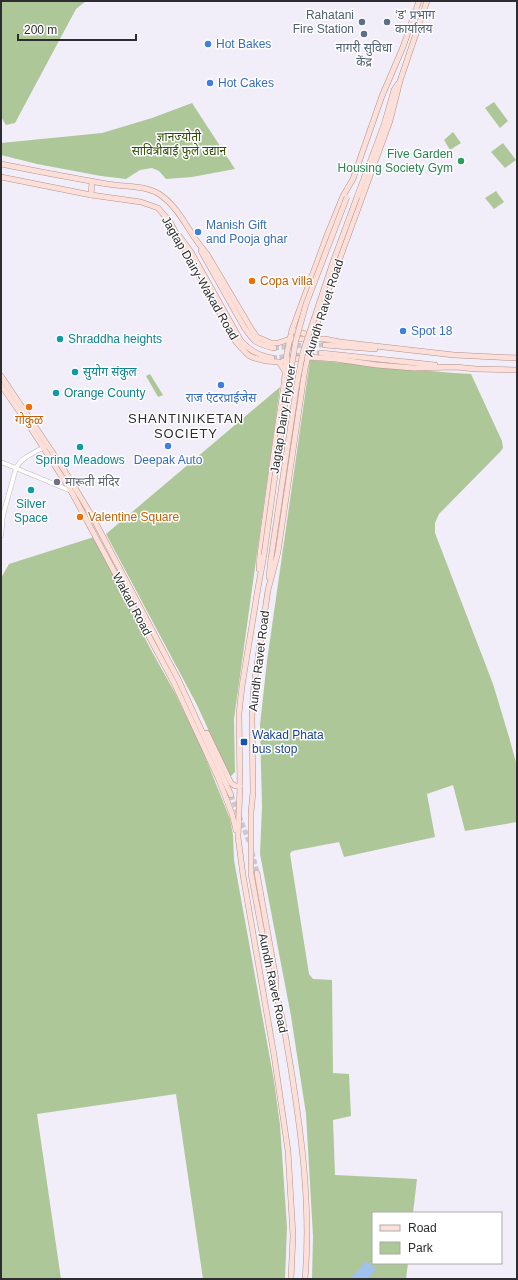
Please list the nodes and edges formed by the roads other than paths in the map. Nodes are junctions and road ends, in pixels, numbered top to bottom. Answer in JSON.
{"nodes":[{"id":1,"x":418,"y":1,"type":"edge"},
{"id":2,"x":428,"y":1,"type":"edge"},
{"id":3,"x":1,"y":164,"type":"edge"},
{"id":4,"x":1,"y":177,"type":"edge"},
{"id":5,"x":92,"y":182,"type":"junction"},
{"id":6,"x":350,"y":186,"type":"junction"},
{"id":7,"x":362,"y":192,"type":"junction"},
{"id":8,"x":91,"y":195,"type":"junction"},
{"id":9,"x":175,"y":230,"type":"junction"},
{"id":10,"x":198,"y":244,"type":"junction"},
{"id":11,"x":292,"y":330,"type":"junction"},
{"id":12,"x":290,"y":338,"type":"junction"},
{"id":13,"x":313,"y":338,"type":"junction"},
{"id":14,"x":325,"y":342,"type":"junction"},
{"id":15,"x":274,"y":348,"type":"tunnel mouth"},
{"id":16,"x":321,"y":353,"type":"tunnel mouth"},
{"id":17,"x":443,"y":353,"type":"junction"},
{"id":18,"x":308,"y":357,"type":"junction"},
{"id":19,"x":517,"y":358,"type":"edge"},
{"id":20,"x":286,"y":360,"type":"junction"},
{"id":21,"x":276,"y":361,"type":"junction"},
{"id":22,"x":455,"y":367,"type":"junction"},
{"id":23,"x":517,"y":370,"type":"edge"},
{"id":24,"x":286,"y":373,"type":"junction"},
{"id":25,"x":1,"y":376,"type":"edge"},
{"id":26,"x":1,"y":385,"type":"edge"},
{"id":27,"x":45,"y":446,"type":"junction"},
{"id":28,"x":1,"y":462,"type":"edge"},
{"id":29,"x":16,"y":468,"type":"junction"},
{"id":30,"x":74,"y":490,"type":"junction"},
{"id":31,"x":1,"y":536,"type":"edge"},
{"id":32,"x":258,"y":588,"type":"junction"},
{"id":33,"x":268,"y":590,"type":"junction"},
{"id":34,"x":179,"y":681,"type":"junction"},
{"id":35,"x":240,"y":786,"type":"junction"},
{"id":36,"x":231,"y":795,"type":"tunnel mouth"},
{"id":37,"x":238,"y":837,"type":"junction"},
{"id":38,"x":257,"y":873,"type":"tunnel mouth"},
{"id":39,"x":276,"y":992,"type":"junction"},
{"id":40,"x":292,"y":1279,"type":"edge"},
{"id":41,"x":306,"y":1279,"type":"edge"}],
"edges":[{"from":1,"to":6,"type":"main road"},
{"from":2,"to":7,"type":"main road","name":"Aundh Ravet Road"},
{"from":3,"to":5,"type":"main road"},
{"from":4,"to":8,"type":"main road","name":"Jagtap Dairy-Wakad Road"},
{"from":5,"to":8,"type":"main road"},
{"from":5,"to":10,"type":"main road"},
{"from":6,"to":11,"type":"main road"},
{"from":6,"to":32,"type":"main road","name":"Jagtap Dairy Flyover","bridge":true},
{"from":7,"to":13,"type":"main road","name":"Aundh Ravet Road"},
{"from":7,"to":33,"type":"main road","name":"Jagtap Dairy Flyover","bridge":true},
{"from":8,"to":9,"type":"main road","name":"Jagtap Dairy-Wakad Road"},
{"from":9,"to":21,"type":"main road"},
{"from":9,"to":21,"type":"main road","name":"Jagtap Dairy-Wakad Road"},
{"from":10,"to":12,"type":"main road"},
{"from":10,"to":15,"type":"main road","name":"Jagtap Dairy-Wakad Road"},
{"from":11,"to":12,"type":"main road"},
{"from":11,"to":13,"type":"main road"},
{"from":12,"to":13,"type":"main road"},
{"from":12,"to":20,"type":"main road"},
{"from":13,"to":14,"type":"main road"},
{"from":13,"to":18,"type":"main road","name":"Aundh Ravet Road"},
{"from":14,"to":17,"type":"main road"},
{"from":14,"to":17,"type":"main road"},
{"from":16,"to":22,"type":"main road"},
{"from":17,"to":19,"type":"main road"},
{"from":18,"to":20,"type":"main road"},
{"from":18,"to":22,"type":"main road"},
{"from":18,"to":33,"type":"main road","name":"Aundh Ravet Road"},
{"from":20,"to":21,"type":"main road"},
{"from":20,"to":24,"type":"main road"},
{"from":21,"to":24,"type":"main road"},
{"from":22,"to":23,"type":"main road"},
{"from":24,"to":32,"type":"main road"},
{"from":25,"to":27,"type":"main road","name":"Wakad Road"},
{"from":26,"to":27,"type":"main road","name":"Wakad Road"},
{"from":27,"to":29,"type":"street"},
{"from":27,"to":30,"type":"main road","name":"Wakad Road"},
{"from":28,"to":29,"type":"street"},
{"from":29,"to":30,"type":"street"},
{"from":29,"to":31,"type":"street"},
{"from":30,"to":34,"type":"main road","name":"Wakad Road"},
{"from":30,"to":37,"type":"main road","name":"Wakad Road"},
{"from":32,"to":35,"type":"main road","name":"Aundh Ravet Road"},
{"from":33,"to":39,"type":"main road","name":"Aundh Ravet Road"},
{"from":34,"to":35,"type":"main road"},
{"from":34,"to":36,"type":"main road"},
{"from":35,"to":37,"type":"main road","name":"Aundh Ravet Road"},
{"from":37,"to":40,"type":"main road","name":"Aundh Ravet Road"},
{"from":38,"to":39,"type":"main road"},
{"from":39,"to":41,"type":"main road","name":"Aundh Ravet Road"}]}
